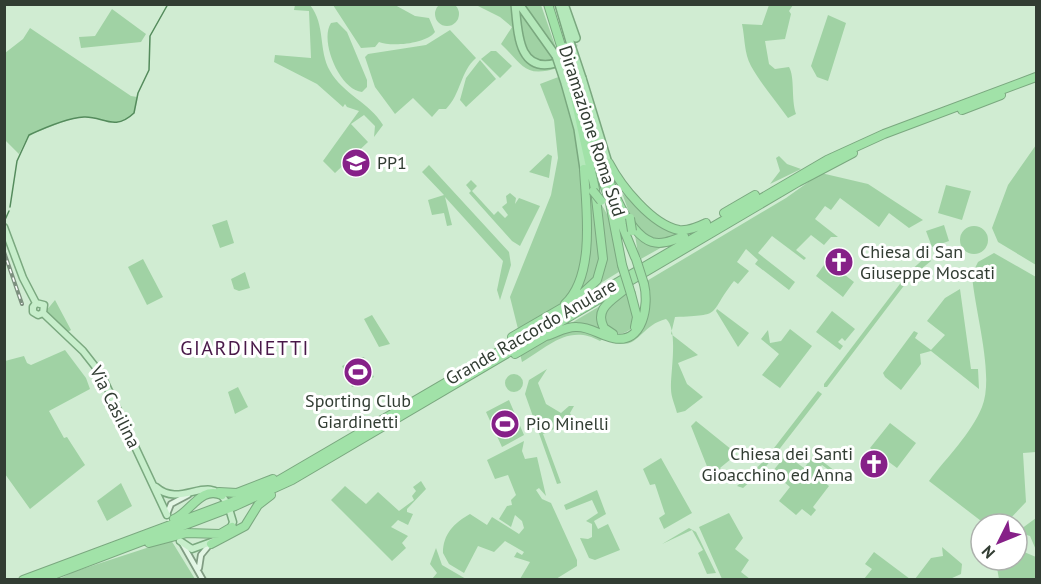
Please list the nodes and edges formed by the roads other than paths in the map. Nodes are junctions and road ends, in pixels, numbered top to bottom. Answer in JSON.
{"nodes":[{"id":1,"x":517,"y":4,"type":"edge"},
{"id":2,"x":550,"y":4,"type":"edge"},
{"id":3,"x":559,"y":4,"type":"edge"},
{"id":4,"x":564,"y":4,"type":"edge"},
{"id":5,"x":564,"y":50,"type":"junction"},
{"id":6,"x":1036,"y":77,"type":"edge"},
{"id":7,"x":573,"y":79,"type":"junction"},
{"id":8,"x":1036,"y":82,"type":"edge"},
{"id":9,"x":584,"y":107,"type":"junction"},
{"id":10,"x":608,"y":163,"type":"junction"},
{"id":11,"x":584,"y":169,"type":"junction"},
{"id":12,"x":816,"y":172,"type":"junction"},
{"id":13,"x":798,"y":176,"type":"junction"},
{"id":14,"x":706,"y":223,"type":"junction"},
{"id":15,"x":4,"y":227,"type":"edge"},
{"id":16,"x":684,"y":236,"type":"junction"},
{"id":17,"x":617,"y":241,"type":"junction"},
{"id":18,"x":636,"y":258,"type":"junction"},
{"id":19,"x":627,"y":292,"type":"junction"},
{"id":20,"x":572,"y":303,"type":"junction"},
{"id":21,"x":554,"y":312,"type":"junction"},
{"id":22,"x":546,"y":336,"type":"junction"},
{"id":23,"x":522,"y":340,"type":"junction"},
{"id":24,"x":482,"y":364,"type":"junction"},
{"id":25,"x":460,"y":377,"type":"junction"},
{"id":26,"x":303,"y":468,"type":"junction"},
{"id":27,"x":292,"y":480,"type":"junction"},
{"id":28,"x":152,"y":482,"type":"junction"},
{"id":29,"x":193,"y":493,"type":"junction"},
{"id":30,"x":222,"y":496,"type":"junction"},
{"id":31,"x":230,"y":512,"type":"dead end"},
{"id":32,"x":167,"y":515,"type":"joint"},
{"id":33,"x":232,"y":527,"type":"junction"},
{"id":34,"x":180,"y":541,"type":"joint"},
{"id":35,"x":211,"y":544,"type":"junction"},
{"id":36,"x":110,"y":547,"type":"junction"},
{"id":37,"x":122,"y":549,"type":"junction"},
{"id":38,"x":200,"y":573,"type":"junction"},
{"id":39,"x":23,"y":579,"type":"edge"},
{"id":40,"x":40,"y":579,"type":"edge"},
{"id":41,"x":204,"y":579,"type":"edge"}],
"edges":[{"from":1,"to":5,"type":"highway"},
{"from":1,"to":5,"type":"highway"},
{"from":2,"to":5,"type":"highway","name":"Diramazione Roma Sud"},
{"from":3,"to":5,"type":"highway"},
{"from":4,"to":5,"type":"highway"},
{"from":5,"to":7,"type":"highway","name":"Diramazione Roma Sud","bridge":true},
{"from":5,"to":7,"type":"highway","bridge":true},
{"from":6,"to":13,"type":"highway","name":"Grande Raccordo Anulare"},
{"from":7,"to":9,"type":"highway","name":"Diramazione Roma Sud"},
{"from":7,"to":10,"type":"highway"},
{"from":7,"to":11,"type":"highway"},
{"from":7,"to":17,"type":"highway"},
{"from":7,"to":20,"type":"highway"},
{"from":8,"to":12,"type":"highway","name":"Grande Raccordo Anulare"},
{"from":9,"to":16,"type":"highway"},
{"from":9,"to":18,"type":"highway","name":"Diramazione Roma Sud"},
{"from":10,"to":14,"type":"highway"},
{"from":10,"to":18,"type":"highway","bridge":true},
{"from":11,"to":17,"type":"highway","bridge":true},
{"from":11,"to":21,"type":"highway"},
{"from":12,"to":19,"type":"highway"},
{"from":12,"to":23,"type":"highway","name":"Grande Raccordo Anulare"},
{"from":13,"to":14,"type":"highway"},
{"from":13,"to":23,"type":"highway","name":"Grande Raccordo Anulare"},
{"from":14,"to":16,"type":"highway"},
{"from":15,"to":28,"type":"main road","name":"Via Casilina"},
{"from":16,"to":20,"type":"highway"},
{"from":17,"to":19,"type":"highway","bridge":true},
{"from":18,"to":22,"type":"highway","bridge":true},
{"from":19,"to":19,"type":"highway"},
{"from":19,"to":22,"type":"highway"},
{"from":20,"to":21,"type":"highway"},
{"from":21,"to":23,"type":"highway"},
{"from":22,"to":23,"type":"highway"},
{"from":23,"to":24,"type":"highway","name":"Grande Raccordo Anulare"},
{"from":24,"to":25,"type":"highway"},
{"from":24,"to":25,"type":"highway"},
{"from":25,"to":26,"type":"highway","name":"Grande Raccordo Anulare"},
{"from":25,"to":27,"type":"highway","name":"Grande Raccordo Anulare"},
{"from":26,"to":30,"type":"highway"},
{"from":26,"to":36,"type":"highway","name":"Grande Raccordo Anulare"},
{"from":27,"to":35,"type":"highway"},
{"from":27,"to":37,"type":"highway","name":"Grande Raccordo Anulare"},
{"from":28,"to":29,"type":"main road"},
{"from":28,"to":32,"type":"main road","name":"Via Casilina"},
{"from":29,"to":30,"type":"main road"},
{"from":29,"to":32,"type":"main road"},
{"from":30,"to":36,"type":"highway"},
{"from":31,"to":33,"type":"main road"},
{"from":33,"to":35,"type":"main road"},
{"from":33,"to":37,"type":"highway"},
{"from":34,"to":35,"type":"main road"},
{"from":34,"to":38,"type":"main road"},
{"from":35,"to":38,"type":"main road"},
{"from":36,"to":39,"type":"highway","name":"Grande Raccordo Anulare"},
{"from":37,"to":40,"type":"highway","name":"Grande Raccordo Anulare"},
{"from":38,"to":41,"type":"main road"}]}
